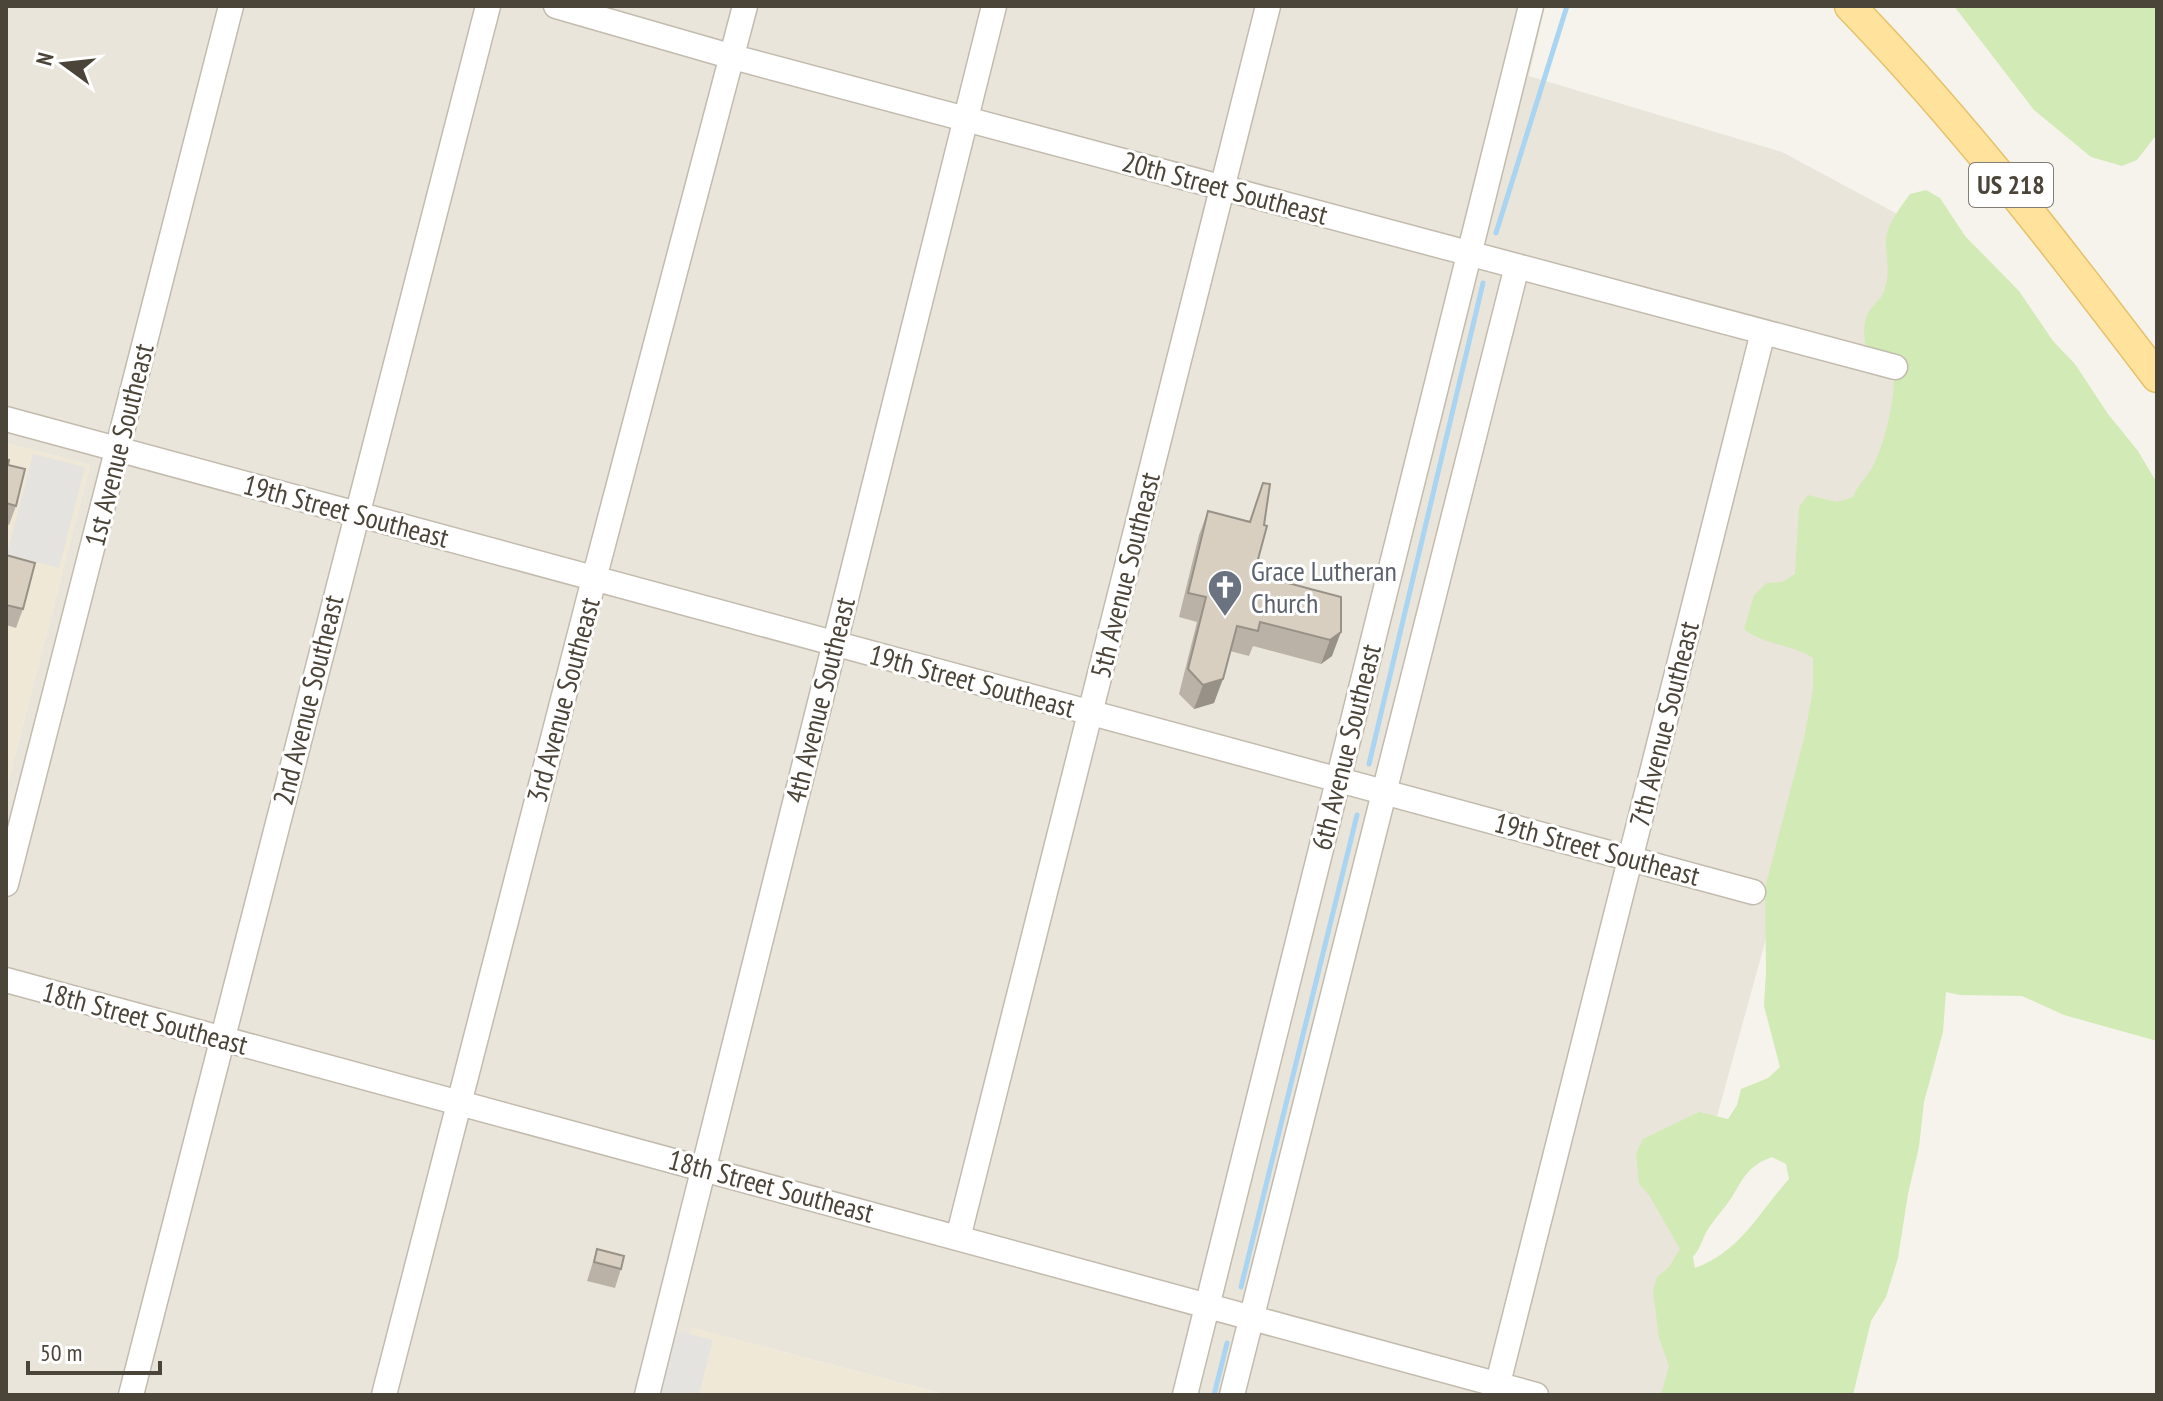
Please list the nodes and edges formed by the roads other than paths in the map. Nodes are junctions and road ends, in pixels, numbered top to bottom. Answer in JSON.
{"nodes":[{"id":1,"x":231,"y":6,"type":"edge"},
{"id":2,"x":488,"y":6,"type":"edge"},
{"id":3,"x":556,"y":6,"type":"edge"},
{"id":4,"x":745,"y":6,"type":"edge"},
{"id":5,"x":994,"y":6,"type":"edge"},
{"id":6,"x":1268,"y":6,"type":"edge"},
{"id":7,"x":1531,"y":6,"type":"edge"},
{"id":8,"x":1850,"y":6,"type":"edge"},
{"id":9,"x":733,"y":57,"type":"junction"},
{"id":10,"x":965,"y":118,"type":"junction"},
{"id":11,"x":1223,"y":187,"type":"junction"},
{"id":12,"x":1469,"y":253,"type":"junction"},
{"id":13,"x":1517,"y":266,"type":"junction"},
{"id":14,"x":1763,"y":332,"type":"junction"},
{"id":15,"x":1895,"y":367,"type":"dead end"},
{"id":16,"x":2157,"y":377,"type":"edge"},
{"id":17,"x":6,"y":419,"type":"edge"},
{"id":18,"x":118,"y":449,"type":"junction"},
{"id":19,"x":355,"y":514,"type":"junction"},
{"id":20,"x":594,"y":579,"type":"junction"},
{"id":21,"x":835,"y":644,"type":"junction"},
{"id":22,"x":1091,"y":713,"type":"junction"},
{"id":23,"x":1337,"y":779,"type":"junction"},
{"id":24,"x":1385,"y":792,"type":"junction"},
{"id":25,"x":1629,"y":858,"type":"junction"},
{"id":26,"x":6,"y":884,"type":"edge"},
{"id":27,"x":1753,"y":892,"type":"dead end"},
{"id":28,"x":6,"y":980,"type":"edge"},
{"id":29,"x":222,"y":1038,"type":"junction"},
{"id":30,"x":459,"y":1102,"type":"junction"},
{"id":31,"x":704,"y":1168,"type":"junction"},
{"id":32,"x":958,"y":1238,"type":"junction"},
{"id":33,"x":1207,"y":1307,"type":"junction"},
{"id":34,"x":1252,"y":1319,"type":"junction"},
{"id":35,"x":1496,"y":1390,"type":"edge"},
{"id":36,"x":131,"y":1395,"type":"edge"},
{"id":37,"x":384,"y":1395,"type":"edge"},
{"id":38,"x":647,"y":1395,"type":"edge"},
{"id":39,"x":1185,"y":1395,"type":"edge"},
{"id":40,"x":1232,"y":1395,"type":"edge"},
{"id":41,"x":1536,"y":1395,"type":"edge"}],
"edges":[{"from":1,"to":18,"type":"street","name":"1st Avenue Southeast"},
{"from":2,"to":19,"type":"street","name":"2nd Avenue Southeast"},
{"from":3,"to":9,"type":"street","name":"20th Street Southeast"},
{"from":4,"to":9,"type":"street","name":"3rd Avenue Southeast"},
{"from":5,"to":10,"type":"street","name":"4th Avenue Southeast"},
{"from":6,"to":11,"type":"street","name":"5th Avenue Southeast"},
{"from":7,"to":12,"type":"street","name":"6th Avenue Southeast"},
{"from":8,"to":16,"type":"main road","number":"US 218"},
{"from":9,"to":10,"type":"street","name":"20th Street Southeast"},
{"from":9,"to":20,"type":"street","name":"3rd Avenue Southeast"},
{"from":10,"to":11,"type":"street","name":"20th Street Southeast"},
{"from":10,"to":21,"type":"street","name":"4th Avenue Southeast"},
{"from":11,"to":12,"type":"street","name":"20th Street Southeast"},
{"from":11,"to":22,"type":"street","name":"5th Avenue Southeast"},
{"from":12,"to":13,"type":"street","name":"20th Street Southeast"},
{"from":12,"to":23,"type":"street","name":"6th Avenue Southeast"},
{"from":13,"to":14,"type":"street","name":"20th Street Southeast"},
{"from":13,"to":24,"type":"street","name":"6th Avenue Southeast"},
{"from":14,"to":15,"type":"street","name":"20th Street Southeast"},
{"from":14,"to":25,"type":"street","name":"7th Avenue Southeast"},
{"from":17,"to":18,"type":"street","name":"19th Street Southeast"},
{"from":18,"to":19,"type":"street","name":"19th Street Southeast"},
{"from":18,"to":26,"type":"street","name":"1st Avenue Southeast"},
{"from":19,"to":20,"type":"street","name":"19th Street Southeast"},
{"from":19,"to":29,"type":"street","name":"2nd Avenue Southeast"},
{"from":20,"to":21,"type":"street","name":"19th Street Southeast"},
{"from":20,"to":30,"type":"street","name":"3rd Avenue Southeast"},
{"from":21,"to":22,"type":"street","name":"19th Street Southeast"},
{"from":21,"to":31,"type":"street","name":"4th Avenue Southeast"},
{"from":22,"to":23,"type":"street","name":"19th Street Southeast"},
{"from":22,"to":32,"type":"street","name":"5th Avenue Southeast"},
{"from":23,"to":24,"type":"street","name":"19th Street Southeast"},
{"from":23,"to":33,"type":"street","name":"6th Avenue Southeast"},
{"from":24,"to":25,"type":"street","name":"19th Street Southeast"},
{"from":24,"to":34,"type":"street","name":"6th Avenue Southeast"},
{"from":25,"to":27,"type":"street","name":"19th Street Southeast"},
{"from":25,"to":35,"type":"street","name":"7th Avenue Southeast"},
{"from":28,"to":29,"type":"street","name":"18th Street Southeast"},
{"from":29,"to":30,"type":"street","name":"18th Street Southeast"},
{"from":29,"to":36,"type":"street","name":"2nd Avenue Southeast"},
{"from":30,"to":31,"type":"street","name":"18th Street Southeast"},
{"from":30,"to":37,"type":"street","name":"3rd Avenue Southeast"},
{"from":31,"to":32,"type":"street","name":"18th Street Southeast"},
{"from":31,"to":38,"type":"street","name":"4th Avenue Southeast"},
{"from":32,"to":33,"type":"street","name":"18th Street Southeast"},
{"from":33,"to":34,"type":"street","name":"18th Street Southeast"},
{"from":33,"to":39,"type":"street","name":"6th Avenue Southeast"},
{"from":34,"to":35,"type":"street","name":"18th Street Southeast"},
{"from":34,"to":40,"type":"street","name":"6th Avenue Southeast"},
{"from":35,"to":41,"type":"street","name":"18th Street Southeast"}]}
